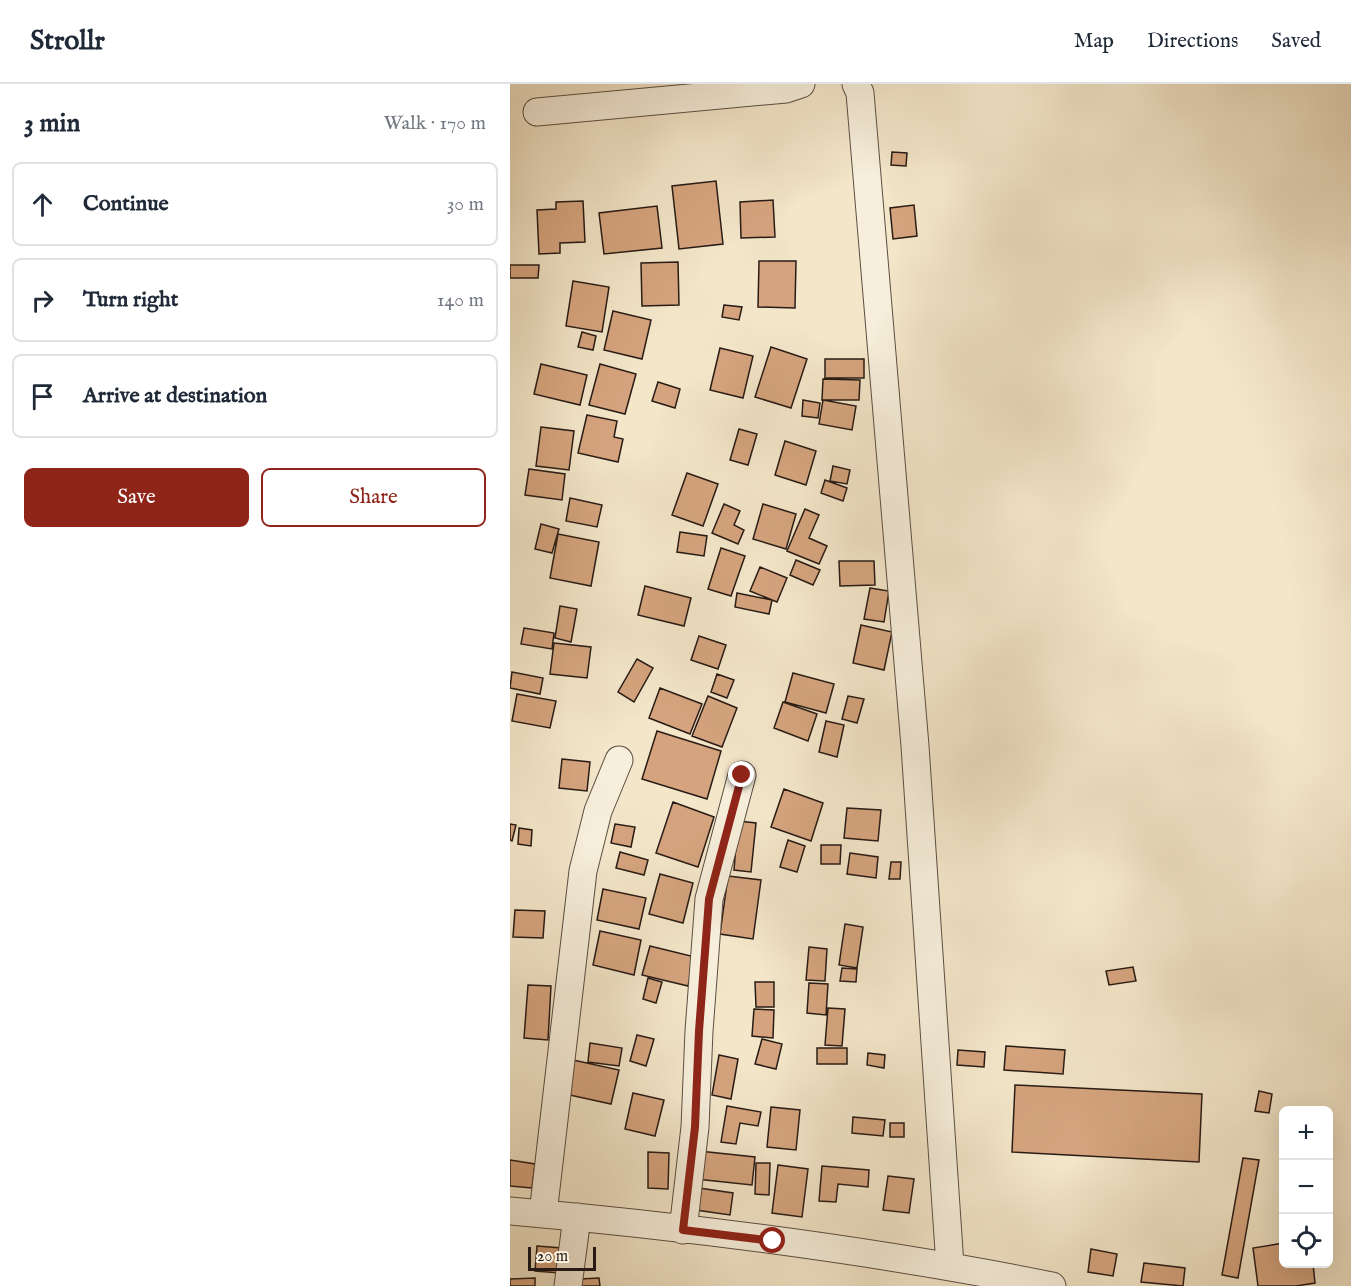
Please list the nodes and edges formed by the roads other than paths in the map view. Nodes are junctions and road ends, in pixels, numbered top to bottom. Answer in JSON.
{"nodes":[{"id":1,"x":801,"y":84,"type":"edge"},
{"id":2,"x":856,"y":84,"type":"edge"},
{"id":3,"x":537,"y":112,"type":"dead end"},
{"id":4,"x":618,"y":760,"type":"dead end"},
{"id":5,"x":742,"y":775,"type":"dead end"},
{"id":6,"x":510,"y":1211,"type":"edge"},
{"id":7,"x":543,"y":1214,"type":"junction"},
{"id":8,"x":577,"y":1217,"type":"junction"},
{"id":9,"x":683,"y":1230,"type":"junction"},
{"id":10,"x":950,"y":1266,"type":"junction"},
{"id":11,"x":568,"y":1286,"type":"edge"},
{"id":12,"x":1052,"y":1286,"type":"edge"}],
"edges":[{"from":1,"to":3,"type":"street"},
{"from":2,"to":10,"type":"street"},
{"from":4,"to":7,"type":"street"},
{"from":5,"to":9,"type":"street"},
{"from":6,"to":7,"type":"street"},
{"from":7,"to":8,"type":"street"},
{"from":8,"to":9,"type":"street"},
{"from":8,"to":11,"type":"street"},
{"from":9,"to":10,"type":"street"},
{"from":10,"to":12,"type":"street"}]}
